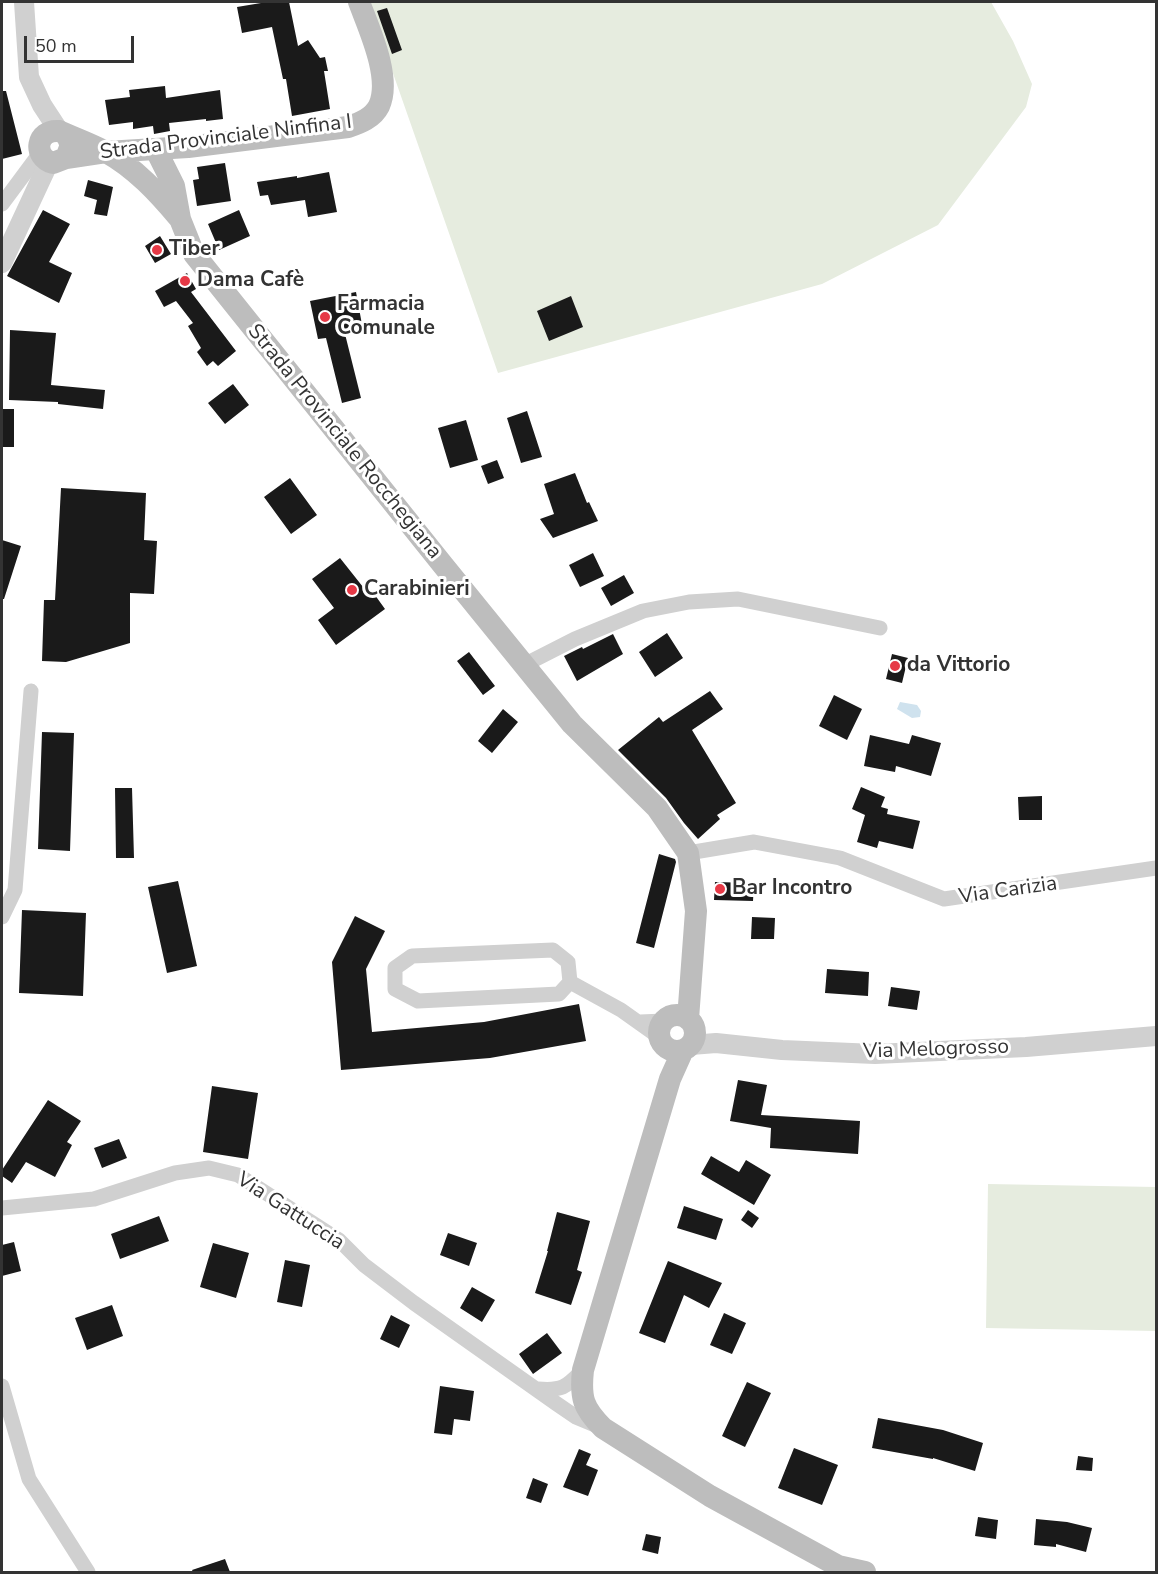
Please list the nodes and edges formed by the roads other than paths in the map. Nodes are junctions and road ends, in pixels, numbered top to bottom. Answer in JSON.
{"nodes":[{"id":1,"x":24,"y":2,"type":"edge"},
{"id":2,"x":359,"y":2,"type":"edge"},
{"id":3,"x":53,"y":147,"type":"junction"},
{"id":4,"x":188,"y":147,"type":"junction"},
{"id":5,"x":156,"y":150,"type":"junction"},
{"id":6,"x":106,"y":152,"type":"junction"},
{"id":7,"x":165,"y":188,"type":"junction"},
{"id":8,"x":2,"y":204,"type":"edge"},
{"id":9,"x":2,"y":263,"type":"edge"},
{"id":10,"x":880,"y":628,"type":"dead end"},
{"id":11,"x":524,"y":665,"type":"junction"},
{"id":12,"x":31,"y":691,"type":"dead end"},
{"id":13,"x":688,"y":853,"type":"junction"},
{"id":14,"x":1156,"y":868,"type":"edge"},
{"id":15,"x":2,"y":917,"type":"edge"},
{"id":16,"x":570,"y":982,"type":"junction"},
{"id":17,"x":678,"y":1033,"type":"junction"},
{"id":18,"x":1156,"y":1036,"type":"edge"},
{"id":19,"x":2,"y":1208,"type":"edge"},
{"id":20,"x":583,"y":1370,"type":"junction"},
{"id":21,"x":2,"y":1386,"type":"edge"},
{"id":22,"x":538,"y":1389,"type":"junction"},
{"id":23,"x":582,"y":1398,"type":"junction"},
{"id":24,"x":557,"y":1404,"type":"junction"},
{"id":25,"x":603,"y":1428,"type":"junction"},
{"id":26,"x":88,"y":1572,"type":"edge"},
{"id":27,"x":865,"y":1572,"type":"edge"}],
"edges":[{"from":1,"to":3,"type":"street"},
{"from":2,"to":4,"type":"main road","name":"Strada Provinciale Ninfina I"},
{"from":3,"to":6,"type":"main road"},
{"from":3,"to":8,"type":"street"},
{"from":3,"to":9,"type":"street"},
{"from":4,"to":5,"type":"main road","name":"Strada Provinciale Ninfina I"},
{"from":4,"to":7,"type":"main road"},
{"from":5,"to":6,"type":"main road","name":"Strada Provinciale Ninfina I"},
{"from":5,"to":7,"type":"main road","name":"Strada Provinciale Rocchegiana"},
{"from":6,"to":7,"type":"main road"},
{"from":7,"to":11,"type":"main road","name":"Strada Provinciale Rocchegiana"},
{"from":10,"to":11,"type":"street"},
{"from":11,"to":13,"type":"main road","name":"Strada Provinciale Rocchegiana"},
{"from":12,"to":15,"type":"street"},
{"from":13,"to":14,"type":"street","name":"Via Carizia"},
{"from":13,"to":17,"type":"main road","name":"Strada Provinciale Rocchegiana"},
{"from":16,"to":16,"type":"street"},
{"from":16,"to":17,"type":"street"},
{"from":17,"to":18,"type":"street","name":"Via Melogrosso"},
{"from":17,"to":20,"type":"main road","name":"Strada Provinciale Rocchegiana"},
{"from":19,"to":22,"type":"street","name":"Via Gattuccia"},
{"from":20,"to":22,"type":"street"},
{"from":20,"to":23,"type":"main road","name":"Strada Provinciale Rocchegiana"},
{"from":21,"to":26,"type":"street"},
{"from":22,"to":24,"type":"street","name":"Via Gattuccia"},
{"from":23,"to":24,"type":"street"},
{"from":23,"to":25,"type":"main road"},
{"from":24,"to":25,"type":"street","name":"Via Gattuccia"},
{"from":25,"to":27,"type":"main road"}]}
